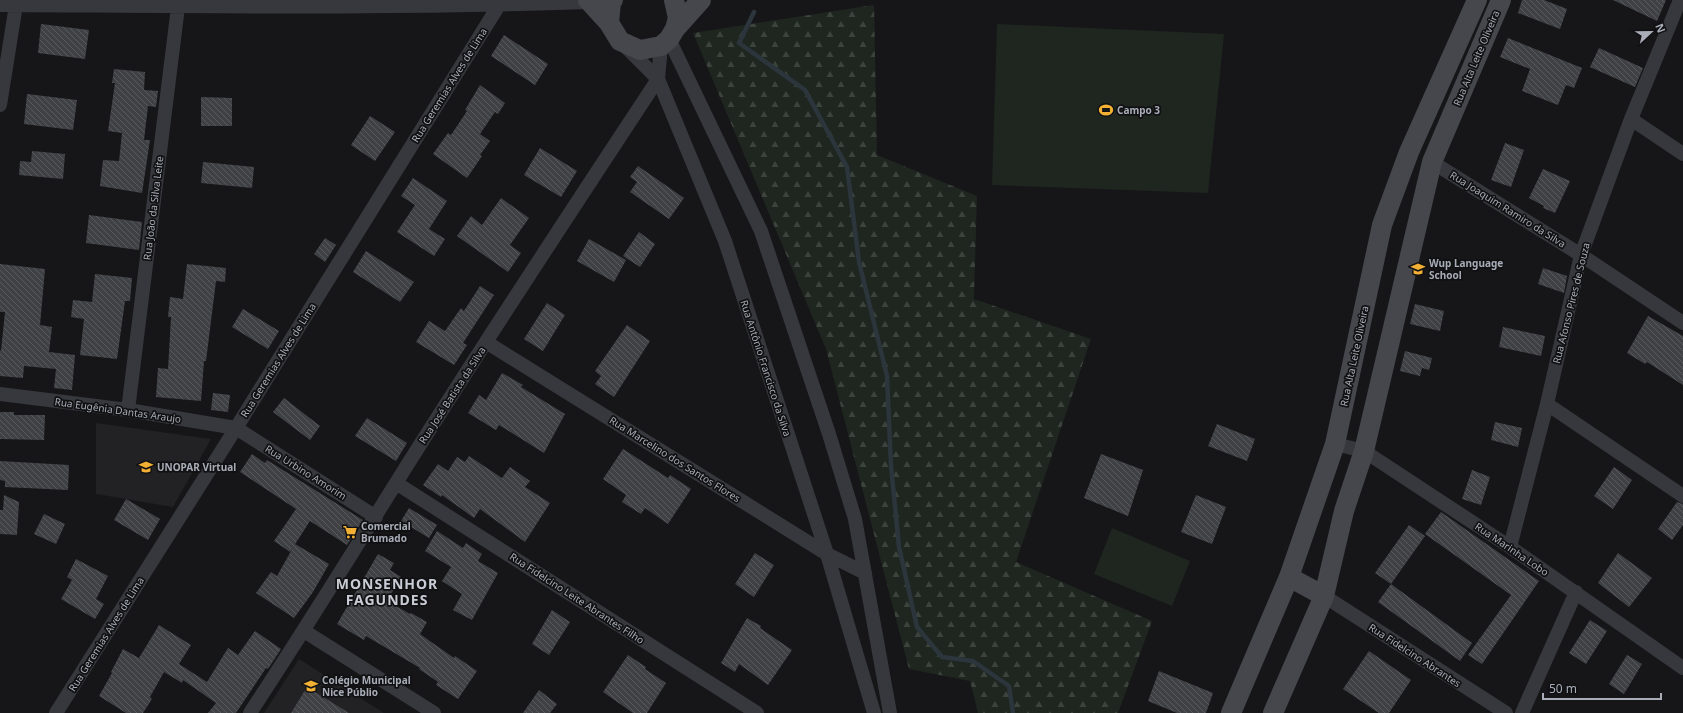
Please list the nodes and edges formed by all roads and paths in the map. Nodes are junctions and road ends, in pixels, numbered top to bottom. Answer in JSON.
{"nodes":[{"id":1,"x":613,"y":0,"type":"edge"},
{"id":2,"x":674,"y":0,"type":"edge"},
{"id":3,"x":701,"y":0,"type":"edge"},
{"id":4,"x":1477,"y":0,"type":"edge"},
{"id":5,"x":1501,"y":0,"type":"edge"},
{"id":6,"x":1680,"y":0,"type":"edge"},
{"id":7,"x":588,"y":1,"type":"edge"},
{"id":8,"x":0,"y":5,"type":"edge"},
{"id":9,"x":16,"y":5,"type":"junction"},
{"id":10,"x":499,"y":5,"type":"junction"},
{"id":11,"x":178,"y":7,"type":"junction"},
{"id":12,"x":609,"y":23,"type":"junction"},
{"id":13,"x":668,"y":38,"type":"junction"},
{"id":14,"x":620,"y":41,"type":"junction"},
{"id":15,"x":658,"y":79,"type":"junction"},
{"id":16,"x":0,"y":105,"type":"edge"},
{"id":17,"x":1631,"y":119,"type":"junction"},
{"id":18,"x":1683,"y":154,"type":"edge"},
{"id":19,"x":1432,"y":162,"type":"junction"},
{"id":20,"x":1581,"y":255,"type":"junction"},
{"id":21,"x":1683,"y":323,"type":"edge"},
{"id":22,"x":486,"y":342,"type":"junction"},
{"id":23,"x":0,"y":394,"type":"edge"},
{"id":24,"x":1547,"y":404,"type":"junction"},
{"id":25,"x":128,"y":410,"type":"junction"},
{"id":26,"x":236,"y":428,"type":"junction"},
{"id":27,"x":1335,"y":444,"type":"junction"},
{"id":28,"x":1364,"y":451,"type":"junction"},
{"id":29,"x":396,"y":483,"type":"junction"},
{"id":30,"x":1683,"y":496,"type":"edge"},
{"id":31,"x":376,"y":517,"type":"junction"},
{"id":32,"x":1510,"y":547,"type":"junction"},
{"id":33,"x":827,"y":554,"type":"junction"},
{"id":34,"x":865,"y":574,"type":"junction"},
{"id":35,"x":1289,"y":577,"type":"junction"},
{"id":36,"x":1576,"y":592,"type":"junction"},
{"id":37,"x":1324,"y":596,"type":"junction"},
{"id":38,"x":304,"y":632,"type":"junction"},
{"id":39,"x":1683,"y":668,"type":"edge"},
{"id":40,"x":56,"y":713,"type":"edge"},
{"id":41,"x":250,"y":713,"type":"edge"},
{"id":42,"x":434,"y":713,"type":"edge"},
{"id":43,"x":757,"y":713,"type":"edge"},
{"id":44,"x":874,"y":713,"type":"edge"},
{"id":45,"x":890,"y":713,"type":"edge"},
{"id":46,"x":1231,"y":713,"type":"edge"},
{"id":47,"x":1273,"y":713,"type":"edge"},
{"id":48,"x":1506,"y":713,"type":"edge"},
{"id":49,"x":1522,"y":713,"type":"edge"}],
"edges":[{"from":1,"to":12,"type":"main road"},
{"from":2,"to":13,"type":"main road"},
{"from":3,"to":13,"type":"main road"},
{"from":4,"to":27,"type":"main road","name":"Rua Alta Leite Oliveira"},
{"from":5,"to":19,"type":"main road","name":"Rua Alta Leite Oliveira"},
{"from":6,"to":17,"type":"street","name":"Rua Afonso Pires de Souza"},
{"from":7,"to":10,"type":"street"},
{"from":7,"to":12,"type":"main road"},
{"from":8,"to":9,"type":"street"},
{"from":9,"to":11,"type":"street"},
{"from":9,"to":16,"type":"street"},
{"from":10,"to":11,"type":"street"},
{"from":10,"to":26,"type":"street","name":"Rua Geremias Alves de Lima"},
{"from":11,"to":25,"type":"street","name":"Rua João da Silva Leite"},
{"from":12,"to":14,"type":"main road"},
{"from":13,"to":14,"type":"main road"},
{"from":13,"to":15,"type":"street"},
{"from":13,"to":34,"type":"street"},
{"from":14,"to":15,"type":"street","name":"Rua Antônio Francisco da Silva"},
{"from":15,"to":22,"type":"street","name":"Rua José Batista da Silva"},
{"from":15,"to":33,"type":"street","name":"Rua Antônio Francisco da Silva"},
{"from":17,"to":18,"type":"street"},
{"from":17,"to":20,"type":"street","name":"Rua Afonso Pires de Souza"},
{"from":19,"to":20,"type":"street","name":"Rua Joaquim Ramiro da Silva"},
{"from":19,"to":28,"type":"main road","name":"Rua Alta Leite Oliveira"},
{"from":20,"to":21,"type":"street","name":"Rua Joaquim Ramiro da Silva"},
{"from":20,"to":24,"type":"street","name":"Rua Afonso Pires de Souza"},
{"from":22,"to":29,"type":"street","name":"Rua José Batista da Silva"},
{"from":22,"to":33,"type":"street","name":"Rua Marcelino dos Santos Flores"},
{"from":23,"to":25,"type":"street","name":"Rua Eugênia Dantas Araujo"},
{"from":24,"to":30,"type":"street"},
{"from":24,"to":32,"type":"street","name":"Rua Afonso Pires de Souza"},
{"from":25,"to":26,"type":"street","name":"Rua Eugênia Dantas Araujo"},
{"from":26,"to":31,"type":"street","name":"Rua Urbino Amorim"},
{"from":26,"to":40,"type":"street","name":"Rua Geremias Alves de Lima"},
{"from":27,"to":28,"type":"street","name":"Rua Marinha Lobo"},
{"from":27,"to":35,"type":"main road","name":"Rua Alta Leite Oliveira"},
{"from":28,"to":32,"type":"street","name":"Rua Marinha Lobo"},
{"from":28,"to":37,"type":"main road","name":"Rua Alta Leite Oliveira"},
{"from":29,"to":31,"type":"street","name":"Rua José Batista da Silva"},
{"from":29,"to":43,"type":"street","name":"Rua Fidelcino Leite Abrantes Filho"},
{"from":31,"to":38,"type":"street","name":"Rua José Batista da Silva"},
{"from":32,"to":36,"type":"street","name":"Rua Marinha Lobo"},
{"from":33,"to":34,"type":"street","name":"Rua Marcelino dos Santos Flores"},
{"from":33,"to":44,"type":"street","name":"Rua Antônio Francisco da Silva"},
{"from":34,"to":45,"type":"street"},
{"from":35,"to":37,"type":"main road"},
{"from":35,"to":46,"type":"main road","name":"Rua Alta Leite Oliveira"},
{"from":36,"to":39,"type":"street","name":"Rua Marinha Lobo"},
{"from":36,"to":49,"type":"street"},
{"from":37,"to":47,"type":"main road","name":"Rua Alta Leite Oliveira"},
{"from":37,"to":48,"type":"street","name":"Rua Fidelcino Abrantes"},
{"from":38,"to":41,"type":"street","name":"Rua José Batista da Silva"},
{"from":38,"to":42,"type":"street"}]}
